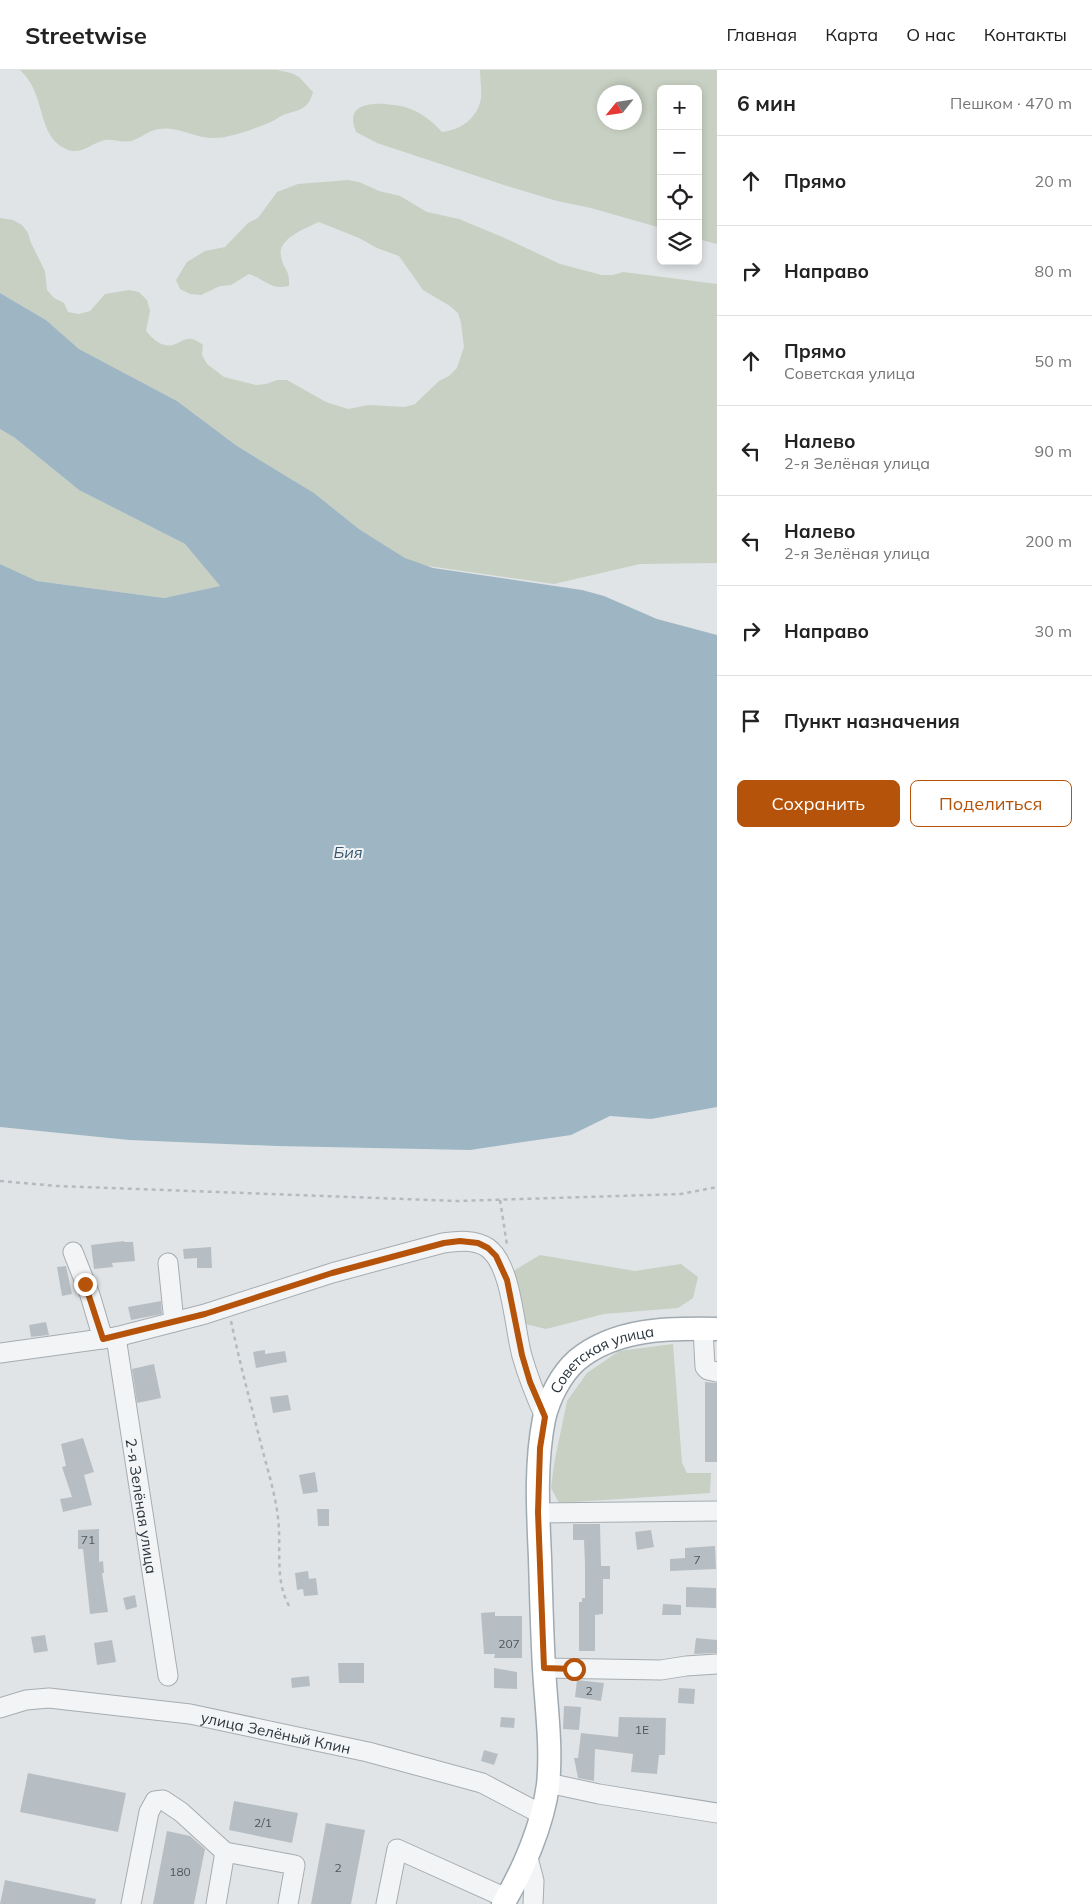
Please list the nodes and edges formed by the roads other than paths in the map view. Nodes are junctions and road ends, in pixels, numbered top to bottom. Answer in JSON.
{"nodes":[{"id":1,"x":73,"y":1252,"type":"dead end"},
{"id":2,"x":168,"y":1263,"type":"dead end"},
{"id":3,"x":174,"y":1322,"type":"junction"},
{"id":4,"x":710,"y":1329,"type":"edge"},
{"id":5,"x":110,"y":1338,"type":"junction"},
{"id":6,"x":0,"y":1353,"type":"edge"},
{"id":7,"x":717,"y":1372,"type":"edge"},
{"id":8,"x":545,"y":1417,"type":"junction"},
{"id":9,"x":717,"y":1511,"type":"edge"},
{"id":10,"x":538,"y":1512,"type":"junction"},
{"id":11,"x":717,"y":1664,"type":"edge"},
{"id":12,"x":544,"y":1668,"type":"junction"},
{"id":13,"x":168,"y":1676,"type":"dead end"},
{"id":14,"x":0,"y":1708,"type":"edge"},
{"id":15,"x":548,"y":1783,"type":"junction"},
{"id":16,"x":717,"y":1813,"type":"edge"},
{"id":17,"x":541,"y":1814,"type":"junction"},
{"id":18,"x":226,"y":1852,"type":"junction"},
{"id":19,"x":527,"y":1854,"type":"junction"},
{"id":20,"x":505,"y":1901,"type":"edge"},
{"id":21,"x":131,"y":1904,"type":"edge"},
{"id":22,"x":216,"y":1904,"type":"edge"},
{"id":23,"x":288,"y":1904,"type":"edge"},
{"id":24,"x":386,"y":1904,"type":"edge"},
{"id":25,"x":533,"y":1904,"type":"edge"}],
"edges":[{"from":1,"to":5,"type":"street","name":"2-я Зелёная улица"},
{"from":2,"to":3,"type":"street"},
{"from":3,"to":5,"type":"street"},
{"from":3,"to":8,"type":"street"},
{"from":4,"to":7,"type":"street"},
{"from":4,"to":8,"type":"main road","name":"Советская улица"},
{"from":5,"to":6,"type":"street"},
{"from":5,"to":13,"type":"street","name":"2-я Зелёная улица"},
{"from":8,"to":10,"type":"main road","name":"Советская улица"},
{"from":9,"to":10,"type":"street"},
{"from":10,"to":12,"type":"main road","name":"Советская улица"},
{"from":11,"to":12,"type":"street"},
{"from":12,"to":15,"type":"main road","name":"Советская улица"},
{"from":14,"to":17,"type":"street","name":"улица Зелёный Клин"},
{"from":15,"to":16,"type":"street"},
{"from":15,"to":17,"type":"main road","name":"Советская улица"},
{"from":17,"to":19,"type":"main road","name":"Советская улица"},
{"from":18,"to":21,"type":"street"},
{"from":18,"to":22,"type":"street"},
{"from":18,"to":23,"type":"street"},
{"from":19,"to":20,"type":"main road","name":"Советская улица"},
{"from":19,"to":25,"type":"street"},
{"from":20,"to":24,"type":"street"}]}
